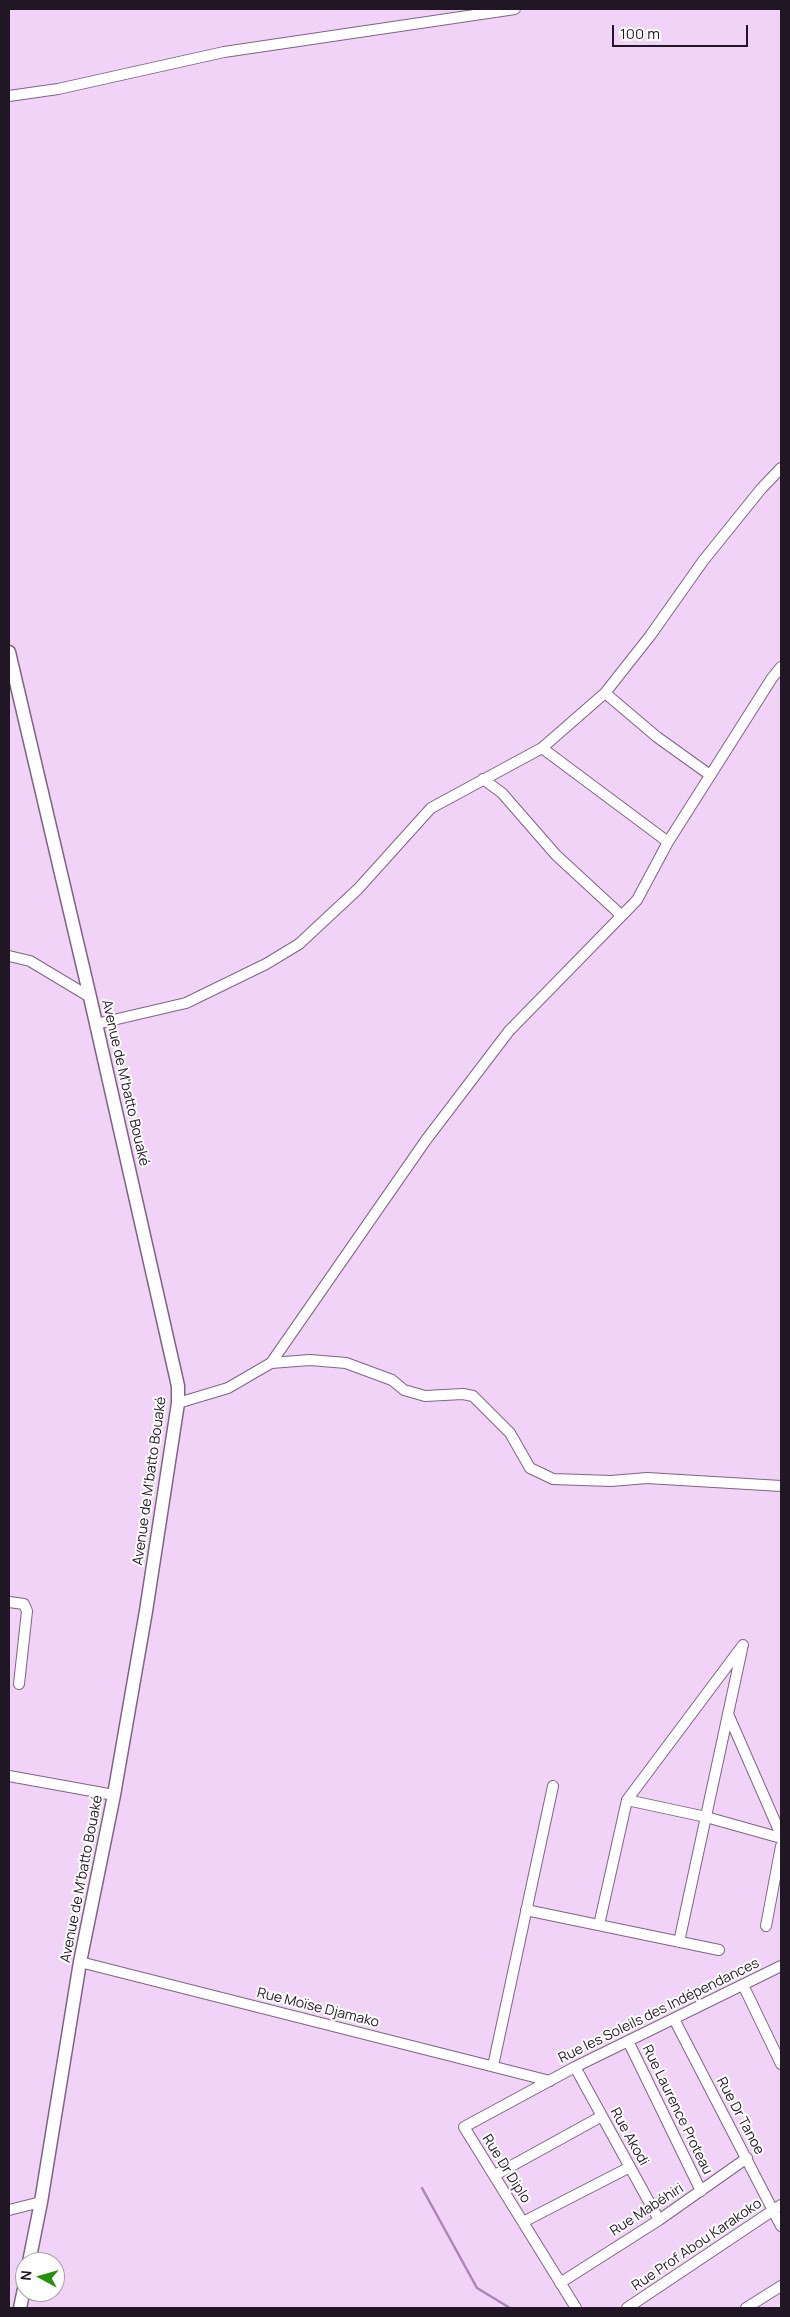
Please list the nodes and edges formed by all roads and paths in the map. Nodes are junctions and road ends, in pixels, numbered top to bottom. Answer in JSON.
{"nodes":[{"id":1,"x":515,"y":9,"type":"edge"},
{"id":2,"x":9,"y":96,"type":"edge"},
{"id":3,"x":781,"y":468,"type":"edge"},
{"id":4,"x":9,"y":652,"type":"edge"},
{"id":5,"x":781,"y":667,"type":"edge"},
{"id":6,"x":604,"y":693,"type":"junction"},
{"id":7,"x":542,"y":748,"type":"junction"},
{"id":8,"x":710,"y":775,"type":"junction"},
{"id":9,"x":483,"y":779,"type":"junction"},
{"id":10,"x":668,"y":842,"type":"junction"},
{"id":11,"x":622,"y":915,"type":"junction"},
{"id":12,"x":9,"y":956,"type":"edge"},
{"id":13,"x":90,"y":997,"type":"junction"},
{"id":14,"x":96,"y":1024,"type":"junction"},
{"id":15,"x":271,"y":1363,"type":"junction"},
{"id":16,"x":178,"y":1403,"type":"junction"},
{"id":17,"x":781,"y":1486,"type":"edge"},
{"id":18,"x":9,"y":1602,"type":"edge"},
{"id":19,"x":19,"y":1684,"type":"dead end"},
{"id":20,"x":728,"y":1714,"type":"junction"},
{"id":21,"x":9,"y":1776,"type":"edge"},
{"id":22,"x":553,"y":1786,"type":"dead end"},
{"id":23,"x":114,"y":1794,"type":"junction"},
{"id":24,"x":627,"y":1800,"type":"junction"},
{"id":25,"x":706,"y":1817,"type":"junction"},
{"id":26,"x":781,"y":1837,"type":"edge"},
{"id":27,"x":781,"y":1846,"type":"edge"},
{"id":28,"x":526,"y":1910,"type":"junction"},
{"id":29,"x":599,"y":1925,"type":"junction"},
{"id":30,"x":766,"y":1926,"type":"dead end"},
{"id":31,"x":679,"y":1942,"type":"junction"},
{"id":32,"x":719,"y":1950,"type":"dead end"},
{"id":33,"x":80,"y":1962,"type":"junction"},
{"id":34,"x":781,"y":1966,"type":"edge"},
{"id":35,"x":743,"y":1985,"type":"junction"},
{"id":36,"x":674,"y":2019,"type":"junction"},
{"id":37,"x":628,"y":2041,"type":"junction"},
{"id":38,"x":781,"y":2064,"type":"edge"},
{"id":39,"x":493,"y":2066,"type":"junction"},
{"id":40,"x":575,"y":2067,"type":"junction"},
{"id":41,"x":550,"y":2081,"type":"junction"},
{"id":42,"x":602,"y":2116,"type":"junction"},
{"id":43,"x":747,"y":2158,"type":"junction"},
{"id":44,"x":630,"y":2167,"type":"junction"},
{"id":45,"x":494,"y":2175,"type":"junction"},
{"id":46,"x":701,"y":2191,"type":"junction"},
{"id":47,"x":41,"y":2202,"type":"junction"},
{"id":48,"x":777,"y":2208,"type":"edge"},
{"id":49,"x":9,"y":2210,"type":"edge"},
{"id":50,"x":659,"y":2220,"type":"junction"},
{"id":51,"x":523,"y":2222,"type":"junction"},
{"id":52,"x":781,"y":2226,"type":"edge"},
{"id":53,"x":31,"y":2252,"type":"edge"},
{"id":54,"x":560,"y":2283,"type":"junction"},
{"id":55,"x":781,"y":2286,"type":"edge"},
{"id":56,"x":576,"y":2308,"type":"edge"},
{"id":57,"x":627,"y":2308,"type":"edge"},
{"id":58,"x":746,"y":2308,"type":"edge"}],
"edges":[{"from":1,"to":2,"type":"street"},
{"from":3,"to":6,"type":"street"},
{"from":4,"to":13,"type":"street","name":"Avenue de M'batto Bouaké"},
{"from":5,"to":8,"type":"street"},
{"from":6,"to":7,"type":"street"},
{"from":6,"to":8,"type":"street"},
{"from":7,"to":9,"type":"street"},
{"from":7,"to":10,"type":"street"},
{"from":8,"to":10,"type":"street"},
{"from":9,"to":11,"type":"street"},
{"from":9,"to":14,"type":"street"},
{"from":10,"to":11,"type":"street"},
{"from":11,"to":15,"type":"street"},
{"from":12,"to":13,"type":"street"},
{"from":13,"to":14,"type":"street","name":"Avenue de M'batto Bouaké"},
{"from":14,"to":16,"type":"street","name":"Avenue de M'batto Bouaké"},
{"from":15,"to":16,"type":"street"},
{"from":15,"to":17,"type":"street"},
{"from":16,"to":23,"type":"street","name":"Avenue de M'batto Bouaké"},
{"from":18,"to":19,"type":"street"},
{"from":20,"to":24,"type":"street"},
{"from":20,"to":25,"type":"street"},
{"from":20,"to":26,"type":"street"},
{"from":21,"to":23,"type":"street"},
{"from":22,"to":28,"type":"street"},
{"from":23,"to":33,"type":"street","name":"Avenue de M'batto Bouaké"},
{"from":24,"to":25,"type":"street"},
{"from":24,"to":29,"type":"street"},
{"from":25,"to":26,"type":"street"},
{"from":25,"to":31,"type":"street"},
{"from":27,"to":30,"type":"street"},
{"from":28,"to":29,"type":"street"},
{"from":28,"to":39,"type":"street"},
{"from":29,"to":31,"type":"street"},
{"from":31,"to":32,"type":"street"},
{"from":33,"to":39,"type":"street","name":"Rue Moïse Djamako"},
{"from":33,"to":47,"type":"street","name":"Avenue de M'batto Bouaké"},
{"from":34,"to":35,"type":"street","name":"Rue les Soleils des Indépendances"},
{"from":35,"to":36,"type":"street","name":"Rue les Soleils des Indépendances"},
{"from":35,"to":38,"type":"street"},
{"from":36,"to":37,"type":"street","name":"Rue les Soleils des Indépendances"},
{"from":36,"to":43,"type":"street","name":"Rue Dr Tanoe"},
{"from":37,"to":40,"type":"street","name":"Rue les Soleils des Indépendances"},
{"from":37,"to":46,"type":"street","name":"Rue Laurence Proteau"},
{"from":39,"to":41,"type":"street","name":"Rue Moïse Djamako"},
{"from":40,"to":41,"type":"street","name":"Rue les Soleils des Indépendances"},
{"from":40,"to":42,"type":"street","name":"Rue Akodi"},
{"from":41,"to":45,"type":"street","name":"Rue Dr Diplo"},
{"from":42,"to":44,"type":"street","name":"Rue Akodi"},
{"from":42,"to":45,"type":"street"},
{"from":43,"to":46,"type":"street","name":"Rue Mabéhiri"},
{"from":43,"to":48,"type":"street","name":"Rue Dr Tanoe"},
{"from":44,"to":50,"type":"street","name":"Rue Akodi"},
{"from":44,"to":51,"type":"street"},
{"from":45,"to":51,"type":"street","name":"Rue Dr Diplo"},
{"from":46,"to":50,"type":"street","name":"Rue Mabéhiri"},
{"from":47,"to":49,"type":"street"},
{"from":47,"to":53,"type":"street","name":"Avenue de M'batto Bouaké"},
{"from":48,"to":52,"type":"street","name":"Rue Dr Tanoe"},
{"from":48,"to":57,"type":"street","name":"Rue Prof Abou Karakoko"},
{"from":50,"to":54,"type":"street","name":"Rue Mabéhiri"},
{"from":51,"to":54,"type":"street","name":"Rue Dr Diplo"},
{"from":54,"to":56,"type":"street","name":"Rue Dr Diplo"},
{"from":55,"to":58,"type":"street"}]}
